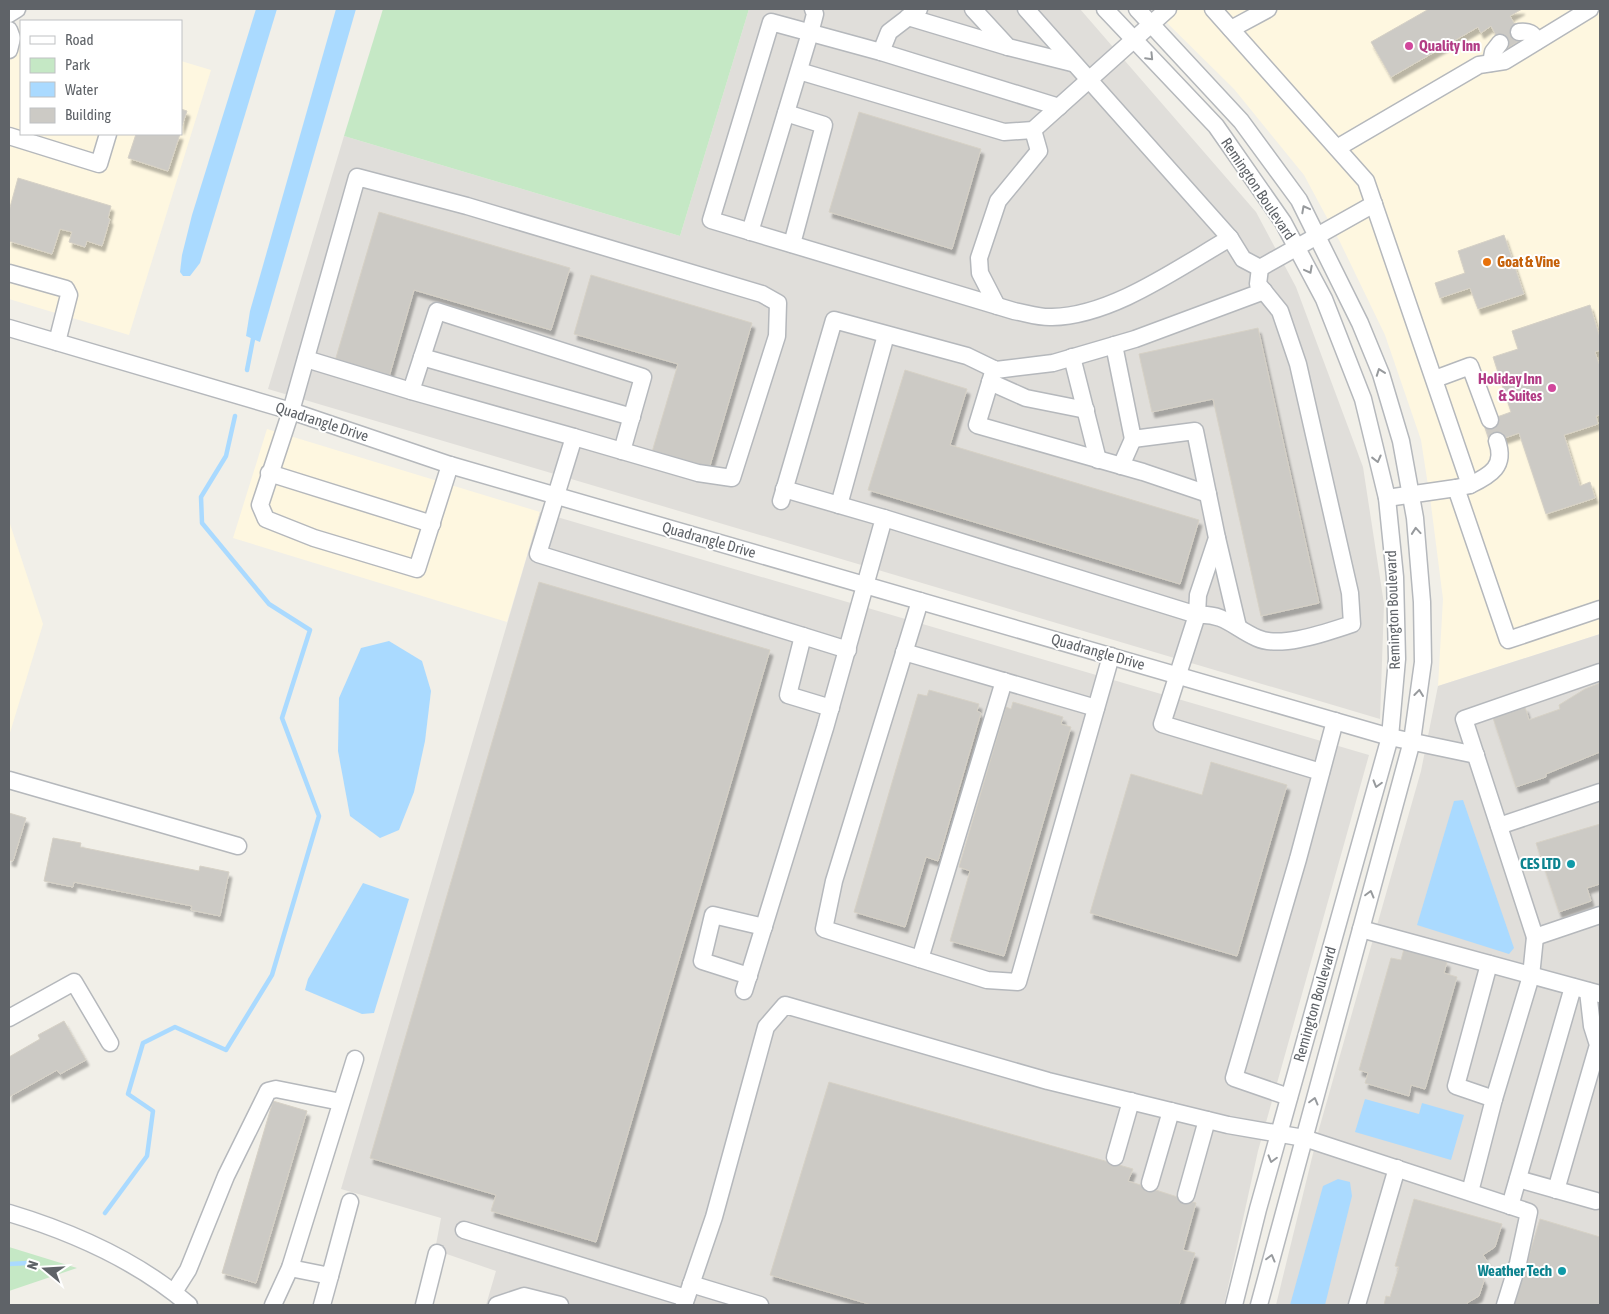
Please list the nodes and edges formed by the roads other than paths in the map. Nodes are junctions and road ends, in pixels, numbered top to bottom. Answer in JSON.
{"nodes":[{"id":1,"x":17,"y":9,"type":"edge"},
{"id":2,"x":813,"y":9,"type":"edge"},
{"id":3,"x":973,"y":9,"type":"edge"},
{"id":4,"x":1026,"y":9,"type":"edge"},
{"id":5,"x":1105,"y":9,"type":"edge"},
{"id":6,"x":1137,"y":9,"type":"edge"},
{"id":7,"x":1168,"y":9,"type":"edge"},
{"id":8,"x":1213,"y":9,"type":"edge"},
{"id":9,"x":1268,"y":9,"type":"edge"},
{"id":10,"x":1590,"y":9,"type":"edge"},
{"id":11,"x":913,"y":13,"type":"edge"},
{"id":12,"x":9,"y":14,"type":"edge"},
{"id":13,"x":1151,"y":24,"type":"junction"},
{"id":14,"x":1231,"y":29,"type":"junction"},
{"id":15,"x":1519,"y":32,"type":"dead end"},
{"id":16,"x":810,"y":34,"type":"junction"},
{"id":17,"x":1133,"y":39,"type":"junction"},
{"id":18,"x":1537,"y":42,"type":"junction"},
{"id":19,"x":1500,"y":43,"type":"dead end"},
{"id":20,"x":1008,"y":47,"type":"junction"},
{"id":21,"x":881,"y":52,"type":"junction"},
{"id":22,"x":1072,"y":63,"type":"junction"},
{"id":23,"x":1491,"y":63,"type":"junction"},
{"id":24,"x":799,"y":71,"type":"junction"},
{"id":25,"x":1088,"y":80,"type":"junction"},
{"id":26,"x":1059,"y":107,"type":"junction"},
{"id":27,"x":786,"y":113,"type":"junction"},
{"id":28,"x":1033,"y":130,"type":"junction"},
{"id":29,"x":108,"y":135,"type":"edge"},
{"id":30,"x":9,"y":136,"type":"edge"},
{"id":31,"x":1338,"y":148,"type":"junction"},
{"id":32,"x":1374,"y":204,"type":"junction"},
{"id":33,"x":750,"y":232,"type":"junction"},
{"id":34,"x":1318,"y":235,"type":"junction"},
{"id":35,"x":1230,"y":238,"type":"junction"},
{"id":36,"x":792,"y":244,"type":"junction"},
{"id":37,"x":1296,"y":247,"type":"junction"},
{"id":38,"x":1260,"y":268,"type":"junction"},
{"id":39,"x":9,"y":273,"type":"edge"},
{"id":40,"x":1264,"y":291,"type":"junction"},
{"id":41,"x":997,"y":306,"type":"junction"},
{"id":42,"x":9,"y":328,"type":"edge"},
{"id":43,"x":886,"y":335,"type":"junction"},
{"id":44,"x":57,"y":342,"type":"junction"},
{"id":45,"x":1114,"y":346,"type":"junction"},
{"id":46,"x":422,"y":356,"type":"junction"},
{"id":47,"x":1072,"y":357,"type":"junction"},
{"id":48,"x":306,"y":359,"type":"junction"},
{"id":49,"x":992,"y":375,"type":"junction"},
{"id":50,"x":1435,"y":379,"type":"junction"},
{"id":51,"x":411,"y":391,"type":"junction"},
{"id":52,"x":1086,"y":410,"type":"junction"},
{"id":53,"x":291,"y":411,"type":"junction"},
{"id":54,"x":632,"y":416,"type":"junction"},
{"id":55,"x":1490,"y":420,"type":"dead end"},
{"id":56,"x":574,"y":437,"type":"junction"},
{"id":57,"x":1133,"y":439,"type":"junction"},
{"id":58,"x":1497,"y":440,"type":"dead end"},
{"id":59,"x":622,"y":451,"type":"junction"},
{"id":60,"x":1098,"y":460,"type":"junction"},
{"id":61,"x":450,"y":465,"type":"junction"},
{"id":62,"x":1121,"y":466,"type":"junction"},
{"id":63,"x":269,"y":473,"type":"junction"},
{"id":64,"x":1463,"y":486,"type":"junction"},
{"id":65,"x":1208,"y":494,"type":"junction"},
{"id":66,"x":1411,"y":494,"type":"junction"},
{"id":67,"x":556,"y":496,"type":"junction"},
{"id":68,"x":1387,"y":498,"type":"junction"},
{"id":69,"x":839,"y":505,"type":"junction"},
{"id":70,"x":884,"y":518,"type":"junction"},
{"id":71,"x":432,"y":524,"type":"junction"},
{"id":72,"x":1217,"y":538,"type":"junction"},
{"id":73,"x":866,"y":585,"type":"junction"},
{"id":74,"x":920,"y":601,"type":"junction"},
{"id":75,"x":1600,"y":609,"type":"edge"},
{"id":76,"x":1197,"y":615,"type":"junction"},
{"id":77,"x":1238,"y":627,"type":"junction"},
{"id":78,"x":803,"y":636,"type":"junction"},
{"id":79,"x":848,"y":650,"type":"junction"},
{"id":80,"x":904,"y":652,"type":"junction"},
{"id":81,"x":1111,"y":656,"type":"junction"},
{"id":82,"x":1600,"y":672,"type":"edge"},
{"id":83,"x":1177,"y":675,"type":"junction"},
{"id":84,"x":1004,"y":681,"type":"junction"},
{"id":85,"x":831,"y":708,"type":"junction"},
{"id":86,"x":1096,"y":708,"type":"junction"},
{"id":87,"x":1335,"y":721,"type":"junction"},
{"id":88,"x":1390,"y":737,"type":"junction"},
{"id":89,"x":1412,"y":741,"type":"junction"},
{"id":90,"x":1476,"y":755,"type":"junction"},
{"id":91,"x":1321,"y":772,"type":"junction"},
{"id":92,"x":9,"y":780,"type":"edge"},
{"id":93,"x":1600,"y":792,"type":"edge"},
{"id":94,"x":1499,"y":826,"type":"junction"},
{"id":95,"x":238,"y":846,"type":"dead end"},
{"id":96,"x":1600,"y":914,"type":"edge"},
{"id":97,"x":764,"y":927,"type":"junction"},
{"id":98,"x":1361,"y":929,"type":"junction"},
{"id":99,"x":1535,"y":937,"type":"junction"},
{"id":100,"x":920,"y":959,"type":"junction"},
{"id":101,"x":1489,"y":964,"type":"junction"},
{"id":102,"x":1531,"y":976,"type":"junction"},
{"id":103,"x":1587,"y":991,"type":"edge"},
{"id":104,"x":9,"y":1018,"type":"edge"},
{"id":105,"x":110,"y":1043,"type":"dead end"},
{"id":106,"x":355,"y":1059,"type":"dead end"},
{"id":107,"x":1289,"y":1097,"type":"junction"},
{"id":108,"x":1494,"y":1099,"type":"junction"},
{"id":109,"x":1131,"y":1101,"type":"junction"},
{"id":110,"x":341,"y":1102,"type":"junction"},
{"id":111,"x":1172,"y":1111,"type":"junction"},
{"id":112,"x":1207,"y":1120,"type":"junction"},
{"id":113,"x":1280,"y":1133,"type":"junction"},
{"id":114,"x":1304,"y":1138,"type":"junction"},
{"id":115,"x":1115,"y":1157,"type":"dead end"},
{"id":116,"x":1397,"y":1168,"type":"junction"},
{"id":117,"x":1518,"y":1179,"type":"junction"},
{"id":118,"x":1150,"y":1183,"type":"dead end"},
{"id":119,"x":1556,"y":1190,"type":"junction"},
{"id":120,"x":1470,"y":1192,"type":"junction"},
{"id":121,"x":1186,"y":1195,"type":"dead end"},
{"id":122,"x":350,"y":1202,"type":"dead end"},
{"id":123,"x":1596,"y":1202,"type":"dead end"},
{"id":124,"x":1510,"y":1206,"type":"junction"},
{"id":125,"x":9,"y":1213,"type":"edge"},
{"id":126,"x":464,"y":1230,"type":"dead end"},
{"id":127,"x":437,"y":1253,"type":"dead end"},
{"id":128,"x":290,"y":1268,"type":"junction"},
{"id":129,"x":330,"y":1276,"type":"junction"},
{"id":130,"x":174,"y":1292,"type":"junction"},
{"id":131,"x":687,"y":1296,"type":"edge"},
{"id":132,"x":189,"y":1305,"type":"edge"},
{"id":133,"x":273,"y":1305,"type":"edge"},
{"id":134,"x":322,"y":1305,"type":"edge"},
{"id":135,"x":424,"y":1305,"type":"edge"},
{"id":136,"x":497,"y":1305,"type":"edge"},
{"id":137,"x":560,"y":1305,"type":"edge"},
{"id":138,"x":760,"y":1305,"type":"edge"},
{"id":139,"x":1234,"y":1305,"type":"edge"},
{"id":140,"x":1259,"y":1305,"type":"edge"},
{"id":141,"x":1357,"y":1305,"type":"edge"},
{"id":142,"x":1505,"y":1305,"type":"edge"}],
"edges":[{"from":1,"to":12,"type":"street"},
{"from":2,"to":16,"type":"street"},
{"from":3,"to":20,"type":"street"},
{"from":4,"to":22,"type":"street"},
{"from":5,"to":17,"type":"street","name":"Remington Boulevard"},
{"from":6,"to":13,"type":"street","name":"Remington Boulevard"},
{"from":7,"to":13,"type":"street"},
{"from":8,"to":14,"type":"street"},
{"from":9,"to":14,"type":"street"},
{"from":10,"to":18,"type":"street"},
{"from":11,"to":20,"type":"street"},
{"from":11,"to":21,"type":"street"},
{"from":13,"to":17,"type":"street"},
{"from":34,"to":13,"type":"street","name":"Remington Boulevard","one_way":true},
{"from":14,"to":31,"type":"street"},
{"from":15,"to":18,"type":"street"},
{"from":16,"to":21,"type":"street"},
{"from":16,"to":24,"type":"street"},
{"from":16,"to":33,"type":"street"},
{"from":17,"to":25,"type":"street"},
{"from":17,"to":37,"type":"street","name":"Remington Boulevard","one_way":true},
{"from":18,"to":23,"type":"street"},
{"from":19,"to":23,"type":"street"},
{"from":20,"to":22,"type":"street"},
{"from":21,"to":26,"type":"street"},
{"from":22,"to":25,"type":"street"},
{"from":23,"to":31,"type":"street"},
{"from":24,"to":27,"type":"street"},
{"from":24,"to":28,"type":"street"},
{"from":25,"to":26,"type":"street"},
{"from":25,"to":35,"type":"street"},
{"from":26,"to":28,"type":"street"},
{"from":27,"to":33,"type":"street"},
{"from":27,"to":36,"type":"street"},
{"from":28,"to":41,"type":"street"},
{"from":29,"to":30,"type":"street"},
{"from":31,"to":32,"type":"street"},
{"from":32,"to":34,"type":"street"},
{"from":32,"to":50,"type":"street"},
{"from":33,"to":36,"type":"street"},
{"from":34,"to":37,"type":"street"},
{"from":66,"to":34,"type":"street","name":"Remington Boulevard","one_way":true},
{"from":35,"to":38,"type":"street"},
{"from":35,"to":41,"type":"street"},
{"from":36,"to":41,"type":"street"},
{"from":37,"to":38,"type":"street"},
{"from":37,"to":68,"type":"street","name":"Remington Boulevard","one_way":true},
{"from":38,"to":40,"type":"street"},
{"from":39,"to":44,"type":"street"},
{"from":40,"to":45,"type":"street"},
{"from":40,"to":77,"type":"street"},
{"from":42,"to":44,"type":"street","name":"Quadrangle Drive"},
{"from":43,"to":49,"type":"street"},
{"from":43,"to":69,"type":"street"},
{"from":43,"to":69,"type":"street"},
{"from":44,"to":53,"type":"street","name":"Quadrangle Drive"},
{"from":45,"to":47,"type":"street"},
{"from":45,"to":57,"type":"street"},
{"from":46,"to":51,"type":"street"},
{"from":46,"to":54,"type":"street"},
{"from":46,"to":54,"type":"street"},
{"from":47,"to":49,"type":"street"},
{"from":47,"to":52,"type":"street"},
{"from":48,"to":51,"type":"street"},
{"from":48,"to":53,"type":"street"},
{"from":48,"to":59,"type":"street"},
{"from":49,"to":52,"type":"street"},
{"from":49,"to":60,"type":"street"},
{"from":50,"to":55,"type":"street"},
{"from":50,"to":64,"type":"street"},
{"from":51,"to":56,"type":"street"},
{"from":52,"to":60,"type":"street"},
{"from":53,"to":61,"type":"street","name":"Quadrangle Drive"},
{"from":53,"to":63,"type":"street"},
{"from":54,"to":59,"type":"street"},
{"from":56,"to":59,"type":"street"},
{"from":56,"to":67,"type":"street"},
{"from":57,"to":62,"type":"street"},
{"from":57,"to":65,"type":"street"},
{"from":58,"to":64,"type":"street"},
{"from":60,"to":62,"type":"street"},
{"from":61,"to":67,"type":"street","name":"Quadrangle Drive"},
{"from":61,"to":71,"type":"street"},
{"from":62,"to":65,"type":"street"},
{"from":63,"to":71,"type":"street"},
{"from":63,"to":71,"type":"street"},
{"from":64,"to":66,"type":"street"},
{"from":64,"to":75,"type":"street"},
{"from":65,"to":72,"type":"street"},
{"from":66,"to":68,"type":"street"},
{"from":89,"to":66,"type":"street","name":"Remington Boulevard","one_way":true},
{"from":67,"to":73,"type":"street","name":"Quadrangle Drive"},
{"from":67,"to":78,"type":"street"},
{"from":68,"to":88,"type":"street","name":"Remington Boulevard"},
{"from":69,"to":70,"type":"street"},
{"from":70,"to":73,"type":"street"},
{"from":70,"to":76,"type":"street"},
{"from":72,"to":76,"type":"street"},
{"from":72,"to":77,"type":"street"},
{"from":73,"to":74,"type":"street","name":"Quadrangle Drive"},
{"from":73,"to":79,"type":"street"},
{"from":74,"to":80,"type":"street"},
{"from":74,"to":81,"type":"street","name":"Quadrangle Drive"},
{"from":76,"to":77,"type":"street"},
{"from":76,"to":83,"type":"street"},
{"from":78,"to":79,"type":"street"},
{"from":78,"to":85,"type":"street"},
{"from":79,"to":85,"type":"street"},
{"from":80,"to":84,"type":"street"},
{"from":80,"to":100,"type":"street"},
{"from":81,"to":83,"type":"street","name":"Quadrangle Drive"},
{"from":81,"to":86,"type":"street"},
{"from":82,"to":90,"type":"street"},
{"from":83,"to":87,"type":"street","name":"Quadrangle Drive"},
{"from":83,"to":91,"type":"street"},
{"from":84,"to":86,"type":"street"},
{"from":84,"to":100,"type":"street"},
{"from":85,"to":97,"type":"street"},
{"from":86,"to":100,"type":"street"},
{"from":87,"to":88,"type":"street","name":"Quadrangle Drive"},
{"from":87,"to":91,"type":"street"},
{"from":88,"to":89,"type":"street","name":"Quadrangle Drive"},
{"from":88,"to":107,"type":"street","name":"Remington Boulevard","one_way":true},
{"from":89,"to":90,"type":"street","name":"Quadrangle Drive"},
{"from":98,"to":89,"type":"street","name":"Remington Boulevard","one_way":true},
{"from":90,"to":94,"type":"street"},
{"from":91,"to":107,"type":"street"},
{"from":92,"to":95,"type":"street"},
{"from":93,"to":94,"type":"street"},
{"from":94,"to":99,"type":"street"},
{"from":96,"to":99,"type":"street"},
{"from":97,"to":97,"type":"street"},
{"from":98,"to":101,"type":"street"},
{"from":114,"to":98,"type":"street","name":"Remington Boulevard","one_way":true},
{"from":99,"to":102,"type":"street"},
{"from":101,"to":102,"type":"street"},
{"from":101,"to":108,"type":"street"},
{"from":102,"to":103,"type":"street"},
{"from":102,"to":108,"type":"street"},
{"from":103,"to":117,"type":"street"},
{"from":103,"to":119,"type":"street"},
{"from":104,"to":105,"type":"street"},
{"from":106,"to":110,"type":"street"},
{"from":107,"to":113,"type":"street","name":"Remington Boulevard"},
{"from":108,"to":120,"type":"street"},
{"from":109,"to":111,"type":"street"},
{"from":109,"to":115,"type":"street"},
{"from":109,"to":131,"type":"street"},
{"from":110,"to":128,"type":"street"},
{"from":110,"to":130,"type":"street"},
{"from":111,"to":112,"type":"street"},
{"from":111,"to":118,"type":"street"},
{"from":112,"to":113,"type":"street"},
{"from":112,"to":121,"type":"street"},
{"from":113,"to":114,"type":"street"},
{"from":113,"to":139,"type":"street","name":"Remington Boulevard","one_way":true},
{"from":114,"to":116,"type":"street"},
{"from":140,"to":114,"type":"street","name":"Remington Boulevard","one_way":true},
{"from":116,"to":120,"type":"street"},
{"from":116,"to":141,"type":"street"},
{"from":117,"to":119,"type":"street"},
{"from":117,"to":124,"type":"street"},
{"from":119,"to":123,"type":"street"},
{"from":120,"to":124,"type":"street"},
{"from":122,"to":129,"type":"street"},
{"from":124,"to":142,"type":"street"},
{"from":125,"to":130,"type":"street"},
{"from":126,"to":131,"type":"street"},
{"from":127,"to":135,"type":"street"},
{"from":128,"to":129,"type":"street"},
{"from":128,"to":133,"type":"street"},
{"from":129,"to":134,"type":"street"},
{"from":130,"to":132,"type":"street"},
{"from":131,"to":138,"type":"street"},
{"from":136,"to":137,"type":"street"}]}
